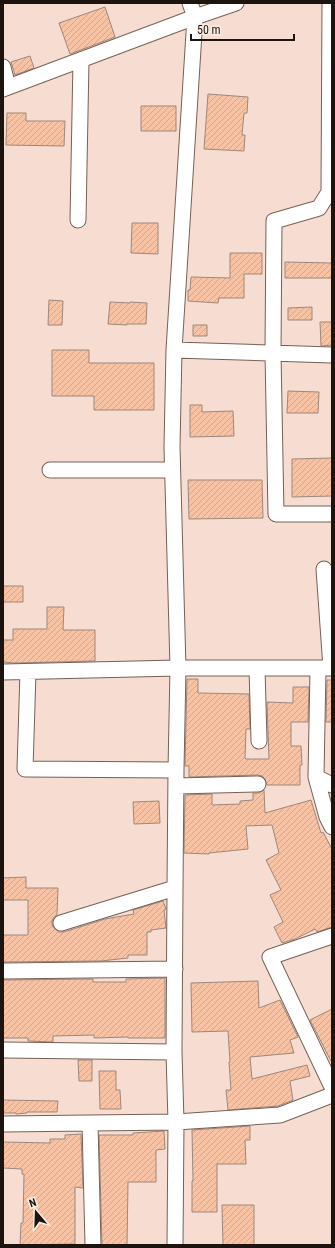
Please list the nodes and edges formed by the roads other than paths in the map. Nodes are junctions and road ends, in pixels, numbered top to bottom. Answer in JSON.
{"nodes":[{"id":1,"x":236,"y":3,"type":"edge"},
{"id":2,"x":330,"y":3,"type":"edge"},
{"id":3,"x":193,"y":10,"type":"edge"},
{"id":4,"x":81,"y":60,"type":"junction"},
{"id":5,"x":3,"y":67,"type":"edge"},
{"id":6,"x":6,"y":88,"type":"edge"},
{"id":7,"x":78,"y":220,"type":"dead end"},
{"id":8,"x":174,"y":350,"type":"junction"},
{"id":9,"x":273,"y":353,"type":"junction"},
{"id":10,"x":332,"y":355,"type":"edge"},
{"id":11,"x":50,"y":470,"type":"dead end"},
{"id":12,"x":172,"y":470,"type":"junction"},
{"id":13,"x":332,"y":514,"type":"edge"},
{"id":14,"x":324,"y":569,"type":"dead end"},
{"id":15,"x":178,"y":668,"type":"junction"},
{"id":16,"x":257,"y":668,"type":"junction"},
{"id":17,"x":327,"y":668,"type":"edge"},
{"id":18,"x":3,"y":672,"type":"edge"},
{"id":19,"x":28,"y":672,"type":"junction"},
{"id":20,"x":259,"y":741,"type":"dead end"},
{"id":21,"x":176,"y":770,"type":"junction"},
{"id":22,"x":316,"y":777,"type":"junction"},
{"id":23,"x":258,"y":784,"type":"dead end"},
{"id":24,"x":332,"y":784,"type":"edge"},
{"id":25,"x":177,"y":786,"type":"junction"},
{"id":26,"x":332,"y":827,"type":"edge"},
{"id":27,"x":175,"y":888,"type":"junction"},
{"id":28,"x":60,"y":923,"type":"dead end"},
{"id":29,"x":332,"y":936,"type":"edge"},
{"id":30,"x":175,"y":969,"type":"junction"},
{"id":31,"x":3,"y":971,"type":"edge"},
{"id":32,"x":3,"y":1050,"type":"edge"},
{"id":33,"x":174,"y":1052,"type":"junction"},
{"id":34,"x":332,"y":1088,"type":"edge"},
{"id":35,"x":332,"y":1095,"type":"edge"},
{"id":36,"x":176,"y":1122,"type":"junction"},
{"id":37,"x":90,"y":1123,"type":"junction"},
{"id":38,"x":3,"y":1124,"type":"edge"},
{"id":39,"x":93,"y":1245,"type":"edge"},
{"id":40,"x":175,"y":1245,"type":"edge"}],
"edges":[{"from":1,"to":3,"type":"street"},
{"from":2,"to":9,"type":"street"},
{"from":3,"to":4,"type":"street"},
{"from":3,"to":8,"type":"street"},
{"from":4,"to":6,"type":"street"},
{"from":4,"to":7,"type":"street"},
{"from":5,"to":6,"type":"street"},
{"from":8,"to":9,"type":"street"},
{"from":8,"to":12,"type":"street"},
{"from":9,"to":10,"type":"street"},
{"from":9,"to":13,"type":"street"},
{"from":11,"to":12,"type":"street"},
{"from":12,"to":15,"type":"street"},
{"from":14,"to":17,"type":"street"},
{"from":15,"to":16,"type":"street"},
{"from":15,"to":19,"type":"street"},
{"from":15,"to":21,"type":"street"},
{"from":16,"to":17,"type":"street"},
{"from":16,"to":20,"type":"street"},
{"from":17,"to":22,"type":"street"},
{"from":18,"to":19,"type":"street"},
{"from":19,"to":21,"type":"street"},
{"from":21,"to":25,"type":"street"},
{"from":22,"to":24,"type":"street"},
{"from":22,"to":26,"type":"street"},
{"from":23,"to":25,"type":"street"},
{"from":25,"to":27,"type":"street"},
{"from":27,"to":28,"type":"street"},
{"from":27,"to":30,"type":"street"},
{"from":29,"to":34,"type":"street"},
{"from":30,"to":31,"type":"street"},
{"from":30,"to":33,"type":"street"},
{"from":32,"to":33,"type":"street"},
{"from":33,"to":36,"type":"street"},
{"from":35,"to":36,"type":"street"},
{"from":36,"to":37,"type":"street"},
{"from":36,"to":40,"type":"street"},
{"from":37,"to":38,"type":"street"},
{"from":37,"to":39,"type":"street"}]}
